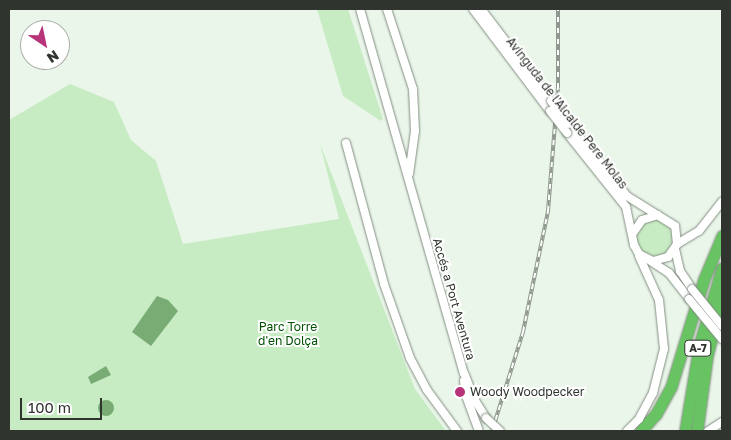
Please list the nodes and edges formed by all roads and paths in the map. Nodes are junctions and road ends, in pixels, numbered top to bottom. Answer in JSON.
{"nodes":[{"id":1,"x":360,"y":9,"type":"edge"},
{"id":2,"x":387,"y":9,"type":"edge"},
{"id":3,"x":473,"y":9,"type":"edge"},
{"id":4,"x":481,"y":9,"type":"edge"},
{"id":5,"x":346,"y":143,"type":"dead end"},
{"id":6,"x":409,"y":184,"type":"junction"},
{"id":7,"x":722,"y":202,"type":"edge"},
{"id":8,"x":660,"y":216,"type":"junction"},
{"id":9,"x":677,"y":230,"type":"junction"},
{"id":10,"x":633,"y":236,"type":"junction"},
{"id":11,"x":722,"y":236,"type":"edge"},
{"id":12,"x":689,"y":238,"type":"junction"},
{"id":13,"x":676,"y":246,"type":"junction"},
{"id":14,"x":636,"y":250,"type":"junction"},
{"id":15,"x":648,"y":260,"type":"junction"},
{"id":16,"x":722,"y":268,"type":"edge"},
{"id":17,"x":722,"y":297,"type":"edge"},
{"id":18,"x":722,"y":326,"type":"edge"},
{"id":19,"x":722,"y":338,"type":"edge"},
{"id":20,"x":464,"y":373,"type":"junction"},
{"id":21,"x":722,"y":422,"type":"edge"},
{"id":22,"x":456,"y":431,"type":"edge"},
{"id":23,"x":479,"y":431,"type":"edge"},
{"id":24,"x":500,"y":431,"type":"edge"},
{"id":25,"x":627,"y":431,"type":"edge"},
{"id":26,"x":641,"y":431,"type":"edge"},
{"id":27,"x":685,"y":431,"type":"edge"},
{"id":28,"x":697,"y":431,"type":"edge"},
{"id":29,"x":708,"y":431,"type":"edge"}],
"edges":[{"from":1,"to":6,"type":"street","name":"Accés a Port Aventura"},
{"from":2,"to":6,"type":"street","name":"Accés a Port Aventura"},
{"from":3,"to":10,"type":"street","name":"Avinguda de l'Alcalde Pere Molas","bridge":true},
{"from":4,"to":8,"type":"street","name":"Avinguda de l'Alcalde Pere Molas","bridge":true},
{"from":5,"to":22,"type":"street"},
{"from":6,"to":20,"type":"street","name":"Accés a Port Aventura"},
{"from":7,"to":12,"type":"street"},
{"from":8,"to":9,"type":"street"},
{"from":8,"to":10,"type":"street"},
{"from":9,"to":12,"type":"street"},
{"from":9,"to":13,"type":"street"},
{"from":10,"to":14,"type":"street"},
{"from":11,"to":26,"type":"highway"},
{"from":12,"to":13,"type":"street"},
{"from":13,"to":15,"type":"street"},
{"from":13,"to":18,"type":"street","bridge":true},
{"from":14,"to":15,"type":"street"},
{"from":14,"to":25,"type":"street"},
{"from":15,"to":19,"type":"street","bridge":true},
{"from":16,"to":27,"type":"highway","number":"A-7"},
{"from":17,"to":28,"type":"highway","number":"A-7"},
{"from":20,"to":23,"type":"street"},
{"from":20,"to":24,"type":"street","name":"Accés a Port Aventura","bridge":true},
{"from":21,"to":29,"type":"street"}]}
